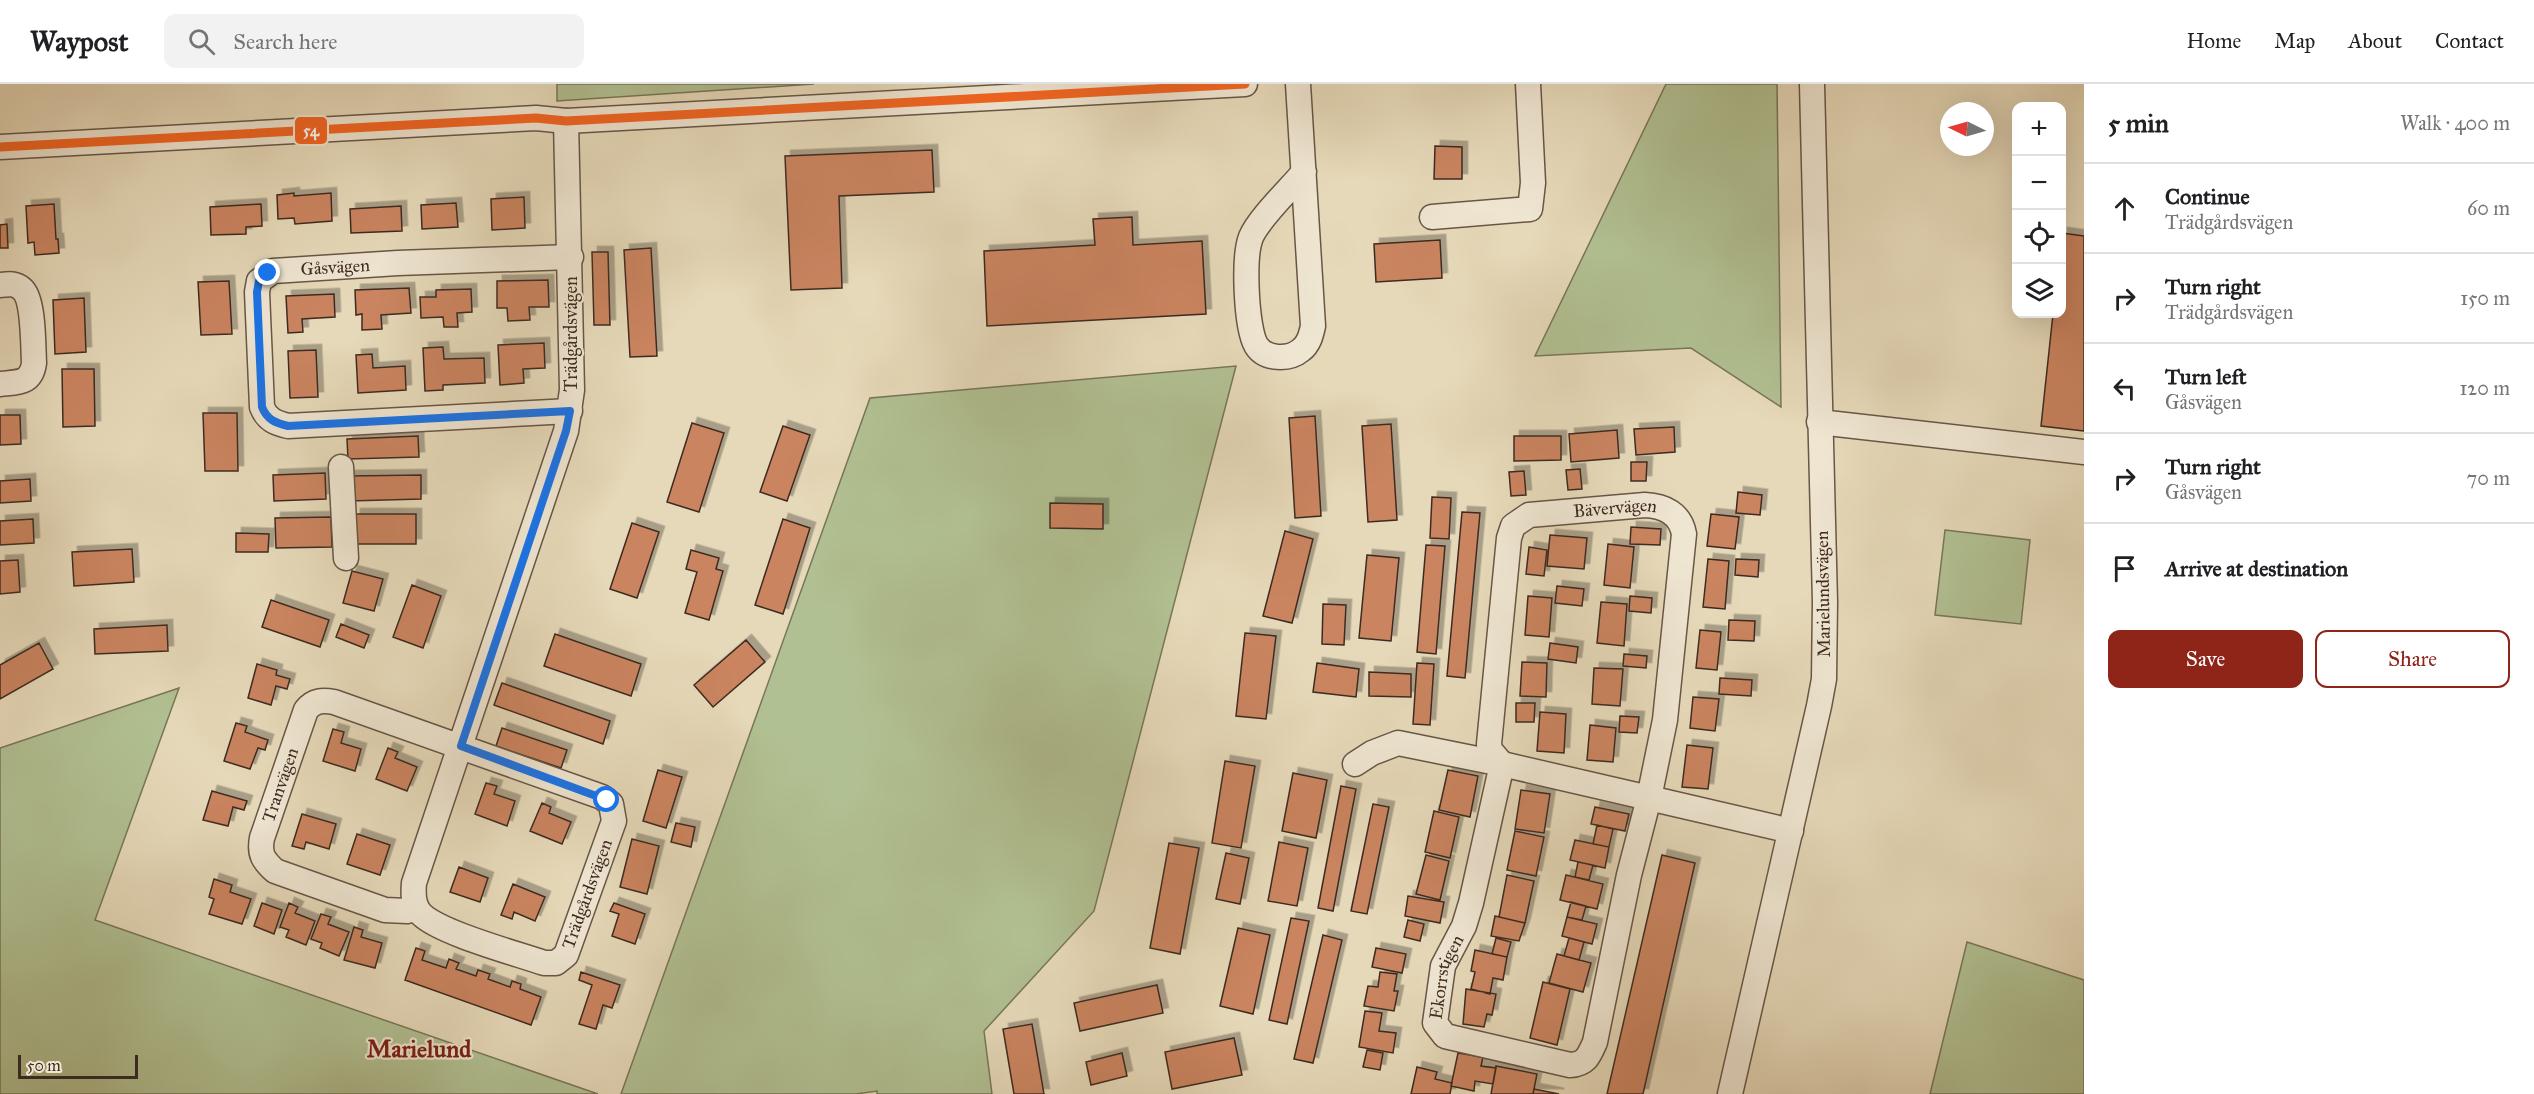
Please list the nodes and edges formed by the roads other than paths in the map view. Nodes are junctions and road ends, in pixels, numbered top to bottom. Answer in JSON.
{"nodes":[{"id":1,"x":1245,"y":84,"type":"edge"},
{"id":2,"x":1298,"y":84,"type":"edge"},
{"id":3,"x":1528,"y":84,"type":"edge"},
{"id":4,"x":1812,"y":84,"type":"edge"},
{"id":5,"x":566,"y":121,"type":"junction"},
{"id":6,"x":0,"y":147,"type":"edge"},
{"id":7,"x":1304,"y":172,"type":"junction"},
{"id":8,"x":1432,"y":217,"type":"dead end"},
{"id":9,"x":571,"y":257,"type":"junction"},
{"id":10,"x":0,"y":285,"type":"edge"},
{"id":11,"x":0,"y":384,"type":"edge"},
{"id":12,"x":570,"y":411,"type":"junction"},
{"id":13,"x":1819,"y":422,"type":"junction"},
{"id":14,"x":2084,"y":452,"type":"edge"},
{"id":15,"x":341,"y":467,"type":"dead end"},
{"id":16,"x":346,"y":558,"type":"dead end"},
{"id":17,"x":461,"y":746,"type":"junction"},
{"id":18,"x":1355,"y":764,"type":"dead end"},
{"id":19,"x":1502,"y":764,"type":"junction"},
{"id":20,"x":1649,"y":798,"type":"junction"},
{"id":21,"x":1791,"y":831,"type":"junction"},
{"id":22,"x":417,"y":908,"type":"junction"},
{"id":23,"x":1730,"y":1094,"type":"edge"}],
"edges":[{"from":1,"to":5,"type":"street"},
{"from":2,"to":7,"type":"street"},
{"from":3,"to":8,"type":"street"},
{"from":4,"to":13,"type":"street","name":"Marielundsvägen"},
{"from":5,"to":6,"type":"street"},
{"from":5,"to":9,"type":"street","name":"Trädgårdsvägen"},
{"from":7,"to":7,"type":"street"},
{"from":9,"to":12,"type":"street","name":"Trädgårdsvägen"},
{"from":9,"to":12,"type":"street","name":"Gåsvägen"},
{"from":10,"to":11,"type":"street"},
{"from":12,"to":17,"type":"street","name":"Trädgårdsvägen"},
{"from":13,"to":14,"type":"street"},
{"from":13,"to":21,"type":"street","name":"Marielundsvägen"},
{"from":15,"to":16,"type":"street"},
{"from":17,"to":22,"type":"street","name":"Trädgårdsvägen"},
{"from":17,"to":22,"type":"street","name":"Trädgårdsvägen"},
{"from":17,"to":22,"type":"street","name":"Tranvägen"},
{"from":18,"to":19,"type":"street"},
{"from":19,"to":20,"type":"street"},
{"from":19,"to":20,"type":"street","name":"Bävervägen"},
{"from":19,"to":20,"type":"street","name":"Ekorrstigen"},
{"from":20,"to":21,"type":"street"},
{"from":21,"to":23,"type":"street","name":"Marielundsvägen"}]}
